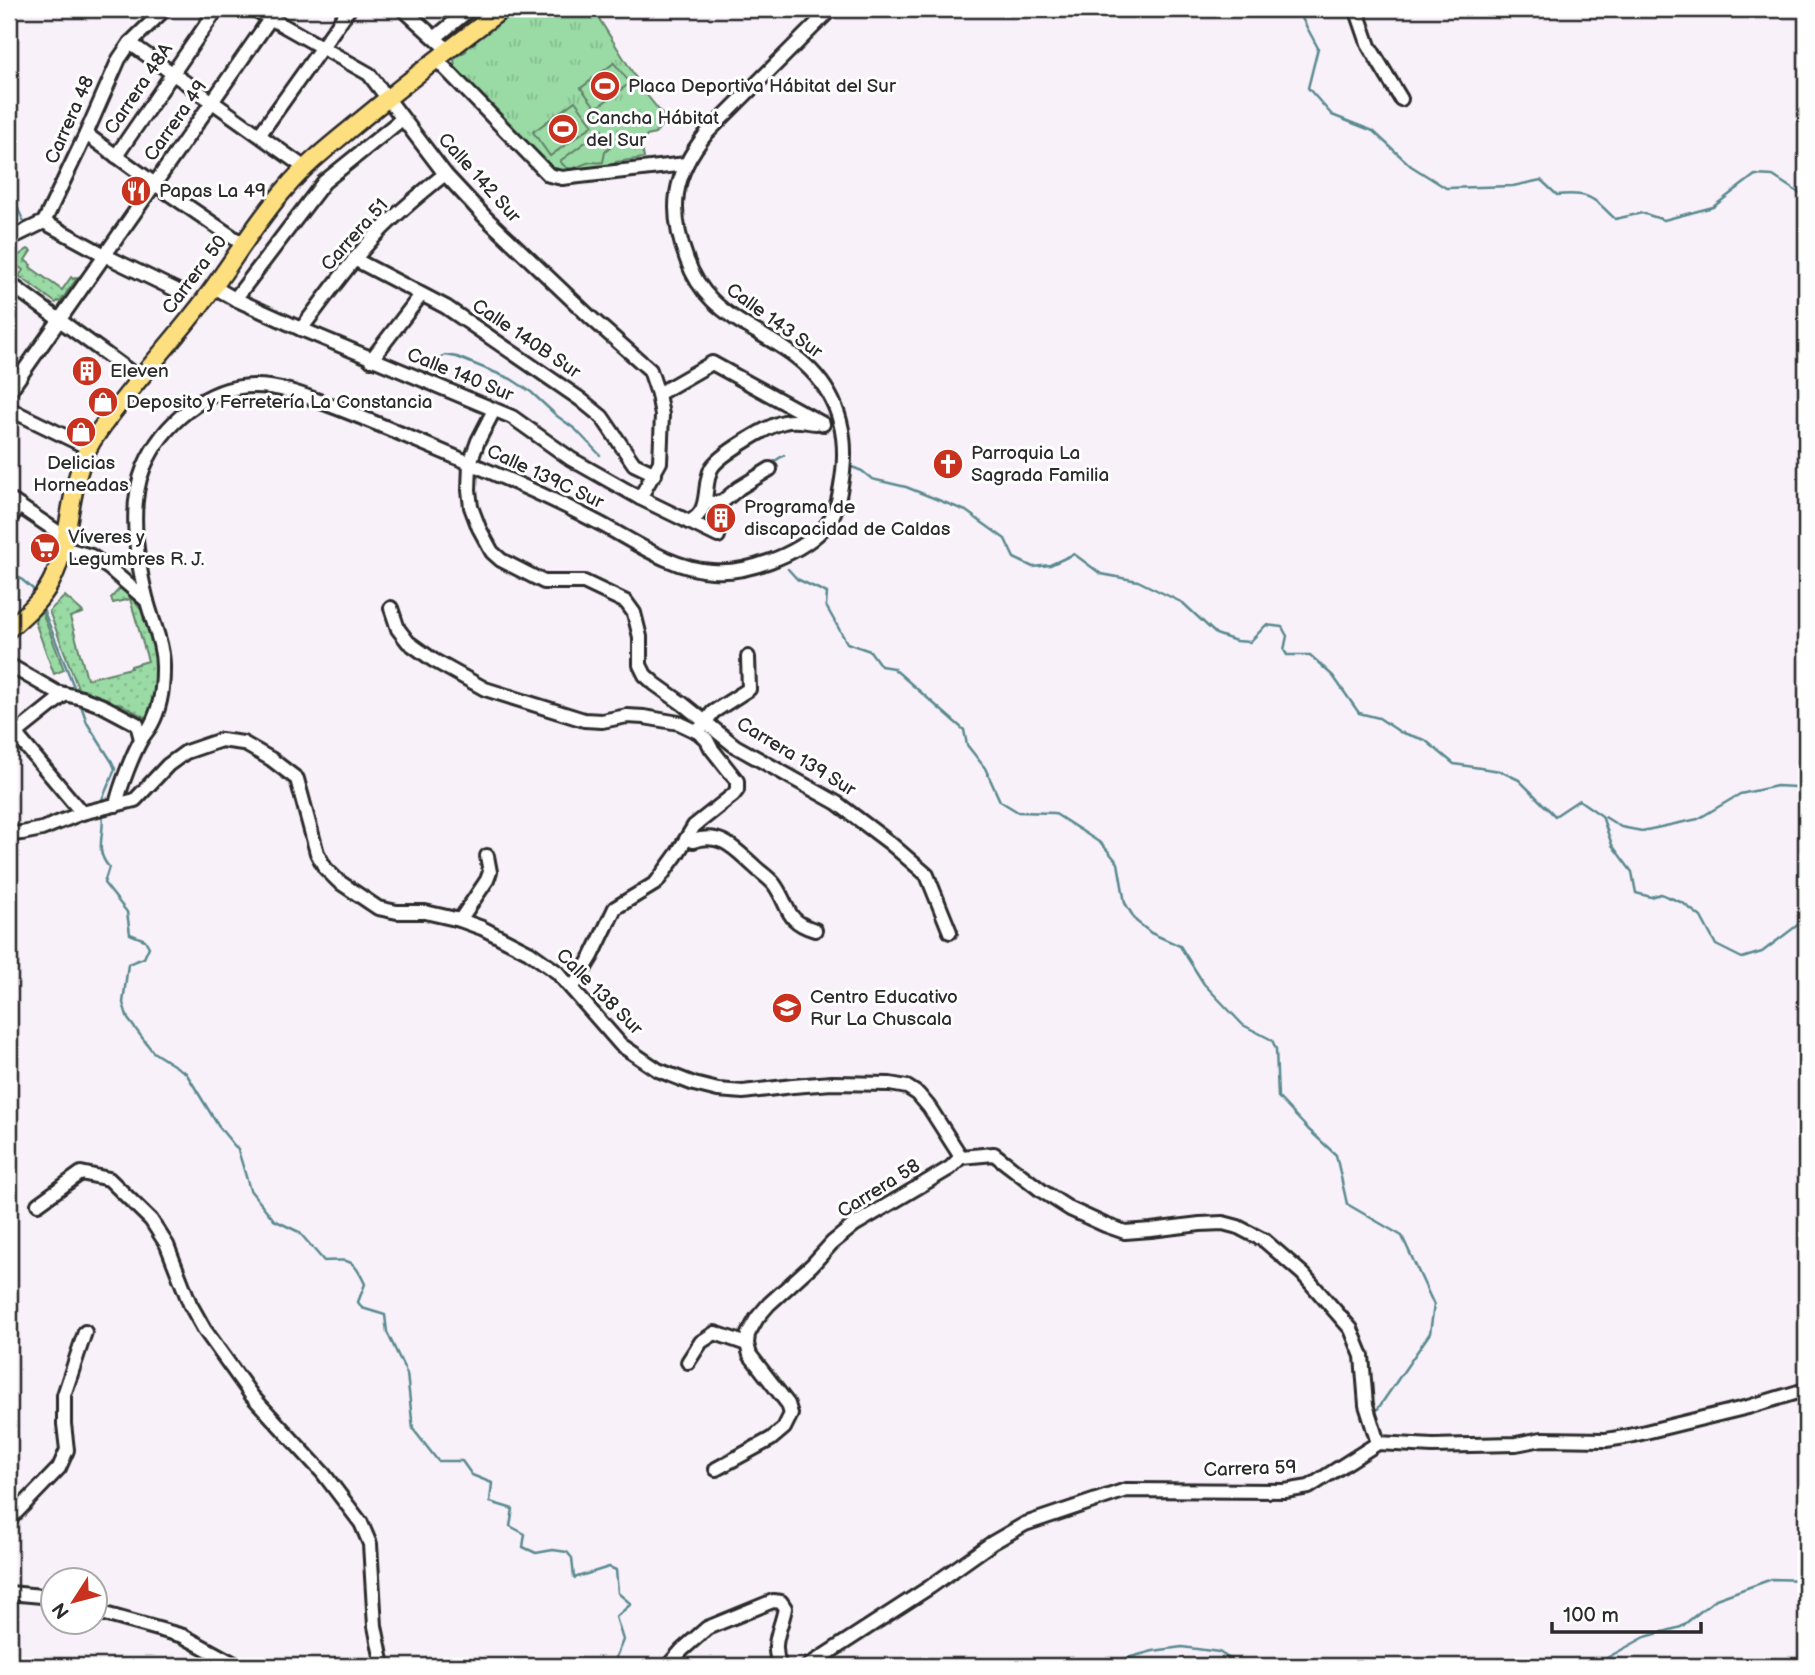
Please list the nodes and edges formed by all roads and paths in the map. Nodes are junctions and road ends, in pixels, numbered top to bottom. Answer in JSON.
{"nodes":[{"id":1,"x":165,"y":9,"type":"edge"},
{"id":2,"x":217,"y":9,"type":"edge"},
{"id":3,"x":254,"y":9,"type":"edge"},
{"id":4,"x":349,"y":9,"type":"edge"},
{"id":5,"x":470,"y":9,"type":"edge"},
{"id":6,"x":503,"y":9,"type":"edge"},
{"id":7,"x":831,"y":9,"type":"edge"},
{"id":8,"x":1358,"y":9,"type":"edge"},
{"id":9,"x":409,"y":10,"type":"edge"},
{"id":10,"x":274,"y":13,"type":"edge"},
{"id":11,"x":436,"y":37,"type":"junction"},
{"id":12,"x":130,"y":43,"type":"junction"},
{"id":13,"x":321,"y":47,"type":"junction"},
{"id":14,"x":442,"y":54,"type":"junction"},
{"id":15,"x":172,"y":74,"type":"junction"},
{"id":16,"x":388,"y":98,"type":"junction"},
{"id":17,"x":1401,"y":99,"type":"dead end"},
{"id":18,"x":212,"y":102,"type":"junction"},
{"id":19,"x":402,"y":119,"type":"junction"},
{"id":20,"x":86,"y":134,"type":"junction"},
{"id":21,"x":260,"y":134,"type":"junction"},
{"id":22,"x":116,"y":156,"type":"junction"},
{"id":23,"x":686,"y":164,"type":"junction"},
{"id":24,"x":305,"y":168,"type":"junction"},
{"id":25,"x":445,"y":174,"type":"junction"},
{"id":26,"x":155,"y":184,"type":"junction"},
{"id":27,"x":44,"y":222,"type":"junction"},
{"id":28,"x":10,"y":239,"type":"edge"},
{"id":29,"x":244,"y":245,"type":"junction"},
{"id":30,"x":104,"y":255,"type":"junction"},
{"id":31,"x":354,"y":260,"type":"junction"},
{"id":32,"x":9,"y":283,"type":"edge"},
{"id":33,"x":214,"y":287,"type":"junction"},
{"id":34,"x":178,"y":290,"type":"dead end"},
{"id":35,"x":421,"y":295,"type":"junction"},
{"id":36,"x":235,"y":299,"type":"junction"},
{"id":37,"x":59,"y":320,"type":"junction"},
{"id":38,"x":301,"y":329,"type":"junction"},
{"id":39,"x":371,"y":360,"type":"junction"},
{"id":40,"x":140,"y":379,"type":"junction"},
{"id":41,"x":9,"y":392,"type":"edge"},
{"id":42,"x":659,"y":394,"type":"junction"},
{"id":43,"x":9,"y":409,"type":"edge"},
{"id":44,"x":494,"y":410,"type":"junction"},
{"id":45,"x":823,"y":424,"type":"junction"},
{"id":46,"x":842,"y":428,"type":"junction"},
{"id":47,"x":89,"y":448,"type":"junction"},
{"id":48,"x":470,"y":463,"type":"junction"},
{"id":49,"x":770,"y":470,"type":"dead end"},
{"id":50,"x":654,"y":474,"type":"junction"},
{"id":51,"x":640,"y":498,"type":"junction"},
{"id":52,"x":14,"y":502,"type":"edge"},
{"id":53,"x":705,"y":502,"type":"junction"},
{"id":54,"x":9,"y":520,"type":"edge"},
{"id":55,"x":688,"y":522,"type":"junction"},
{"id":56,"x":718,"y":536,"type":"dead end"},
{"id":57,"x":64,"y":543,"type":"junction"},
{"id":58,"x":714,"y":572,"type":"joint"},
{"id":59,"x":147,"y":601,"type":"junction"},
{"id":60,"x":391,"y":608,"type":"dead end"},
{"id":61,"x":9,"y":629,"type":"edge"},
{"id":62,"x":748,"y":657,"type":"dead end"},
{"id":63,"x":9,"y":665,"type":"edge"},
{"id":64,"x":69,"y":695,"type":"junction"},
{"id":65,"x":702,"y":727,"type":"junction"},
{"id":66,"x":10,"y":732,"type":"edge"},
{"id":67,"x":141,"y":738,"type":"junction"},
{"id":68,"x":99,"y":809,"type":"junction"},
{"id":69,"x":9,"y":834,"type":"edge"},
{"id":70,"x":687,"y":838,"type":"junction"},
{"id":71,"x":487,"y":856,"type":"dead end"},
{"id":72,"x":460,"y":920,"type":"junction"},
{"id":73,"x":815,"y":930,"type":"dead end"},
{"id":74,"x":950,"y":932,"type":"dead end"},
{"id":75,"x":572,"y":989,"type":"junction"},
{"id":76,"x":961,"y":1157,"type":"junction"},
{"id":77,"x":38,"y":1204,"type":"dead end"},
{"id":78,"x":85,"y":1332,"type":"dead end"},
{"id":79,"x":747,"y":1344,"type":"junction"},
{"id":80,"x":688,"y":1362,"type":"dead end"},
{"id":81,"x":1806,"y":1391,"type":"edge"},
{"id":82,"x":1378,"y":1443,"type":"junction"},
{"id":83,"x":716,"y":1469,"type":"dead end"},
{"id":84,"x":9,"y":1520,"type":"edge"},
{"id":85,"x":9,"y":1593,"type":"edge"},
{"id":86,"x":38,"y":1597,"type":"edge"},
{"id":87,"x":108,"y":1615,"type":"edge"},
{"id":88,"x":238,"y":1666,"type":"edge"},
{"id":89,"x":383,"y":1666,"type":"edge"},
{"id":90,"x":667,"y":1666,"type":"edge"},
{"id":91,"x":780,"y":1666,"type":"edge"},
{"id":92,"x":808,"y":1666,"type":"edge"}],
"edges":[{"from":1,"to":12,"type":"street","name":"Carrera 48"},
{"from":2,"to":15,"type":"street","name":"Carrera 48A"},
{"from":3,"to":10,"type":"street","name":"Calle 142 Sur"},
{"from":4,"to":13,"type":"street"},
{"from":5,"to":11,"type":"street"},
{"from":6,"to":14,"type":"main road","name":"Carrera 50"},
{"from":7,"to":23,"type":"street","name":"Calle 143 Sur"},
{"from":8,"to":17,"type":"street"},
{"from":9,"to":11,"type":"street"},
{"from":10,"to":13,"type":"street","name":"Calle 142 Sur"},
{"from":10,"to":18,"type":"street","name":"Carrera 49"},
{"from":11,"to":14,"type":"street"},
{"from":12,"to":15,"type":"street"},
{"from":12,"to":20,"type":"street","name":"Carrera 48"},
{"from":13,"to":16,"type":"street","name":"Calle 142 Sur"},
{"from":13,"to":21,"type":"street"},
{"from":14,"to":16,"type":"main road","name":"Carrera 50"},
{"from":14,"to":23,"type":"street"},
{"from":15,"to":18,"type":"street"},
{"from":15,"to":22,"type":"street","name":"Carrera 48A"},
{"from":16,"to":19,"type":"street","name":"Calle 142 Sur"},
{"from":16,"to":24,"type":"main road","name":"Carrera 50"},
{"from":18,"to":21,"type":"street"},
{"from":18,"to":26,"type":"street","name":"Carrera 49"},
{"from":19,"to":25,"type":"street","name":"Calle 142 Sur"},
{"from":19,"to":36,"type":"street"},
{"from":20,"to":22,"type":"street"},
{"from":20,"to":27,"type":"street","name":"Carrera 48"},
{"from":21,"to":24,"type":"street"},
{"from":22,"to":26,"type":"street"},
{"from":23,"to":46,"type":"street","name":"Calle 143 Sur"},
{"from":24,"to":29,"type":"main road","name":"Carrera 50"},
{"from":25,"to":31,"type":"street","name":"Carrera 51"},
{"from":25,"to":42,"type":"street","name":"Calle 142 Sur"},
{"from":26,"to":29,"type":"street"},
{"from":26,"to":30,"type":"street","name":"Carrera 49"},
{"from":27,"to":28,"type":"street"},
{"from":27,"to":30,"type":"street"},
{"from":29,"to":33,"type":"main road","name":"Carrera 50"},
{"from":30,"to":34,"type":"street"},
{"from":30,"to":37,"type":"street","name":"Carrera 49"},
{"from":31,"to":35,"type":"street","name":"Calle 140B Sur"},
{"from":31,"to":38,"type":"street","name":"Carrera 51"},
{"from":32,"to":37,"type":"street"},
{"from":33,"to":36,"type":"street","name":"Calle 140 Sur"},
{"from":33,"to":40,"type":"main road","name":"Carrera 50"},
{"from":35,"to":39,"type":"street"},
{"from":35,"to":50,"type":"street","name":"Calle 140B Sur"},
{"from":36,"to":38,"type":"street","name":"Calle 140 Sur"},
{"from":37,"to":40,"type":"street"},
{"from":37,"to":41,"type":"street","name":"Carrera 49"},
{"from":38,"to":39,"type":"street","name":"Calle 140 Sur"},
{"from":39,"to":44,"type":"street","name":"Calle 140 Sur"},
{"from":40,"to":47,"type":"main road","name":"Carrera 50"},
{"from":42,"to":45,"type":"street"},
{"from":42,"to":50,"type":"street"},
{"from":43,"to":47,"type":"street"},
{"from":44,"to":48,"type":"street"},
{"from":44,"to":51,"type":"street","name":"Calle 140 Sur"},
{"from":45,"to":46,"type":"street"},
{"from":45,"to":53,"type":"street"},
{"from":46,"to":58,"type":"street","name":"Calle 143 Sur"},
{"from":47,"to":57,"type":"main road","name":"Carrera 50"},
{"from":48,"to":58,"type":"street","name":"Calle 139C Sur"},
{"from":48,"to":59,"type":"street","name":"Calle 139C Sur"},
{"from":48,"to":65,"type":"street","name":"Carrera 139 Sur"},
{"from":49,"to":53,"type":"street"},
{"from":50,"to":51,"type":"street"},
{"from":51,"to":55,"type":"street","name":"Calle 140 Sur"},
{"from":52,"to":54,"type":"street"},
{"from":52,"to":57,"type":"street"},
{"from":53,"to":55,"type":"street"},
{"from":55,"to":56,"type":"street","name":"Calle 140 Sur"},
{"from":57,"to":59,"type":"street"},
{"from":57,"to":61,"type":"main road","name":"Carrera 50"},
{"from":59,"to":67,"type":"street"},
{"from":60,"to":65,"type":"street"},
{"from":62,"to":65,"type":"street"},
{"from":63,"to":64,"type":"street"},
{"from":64,"to":66,"type":"street"},
{"from":64,"to":67,"type":"street"},
{"from":65,"to":70,"type":"street"},
{"from":65,"to":74,"type":"street","name":"Carrera 139 Sur"},
{"from":66,"to":68,"type":"street"},
{"from":67,"to":68,"type":"street"},
{"from":68,"to":69,"type":"street"},
{"from":68,"to":72,"type":"street","name":"Calle 138 Sur"},
{"from":70,"to":73,"type":"street"},
{"from":70,"to":75,"type":"street"},
{"from":71,"to":72,"type":"street"},
{"from":72,"to":75,"type":"street","name":"Calle 138 Sur"},
{"from":75,"to":76,"type":"street","name":"Calle 138 Sur"},
{"from":76,"to":79,"type":"street","name":"Carrera 58"},
{"from":76,"to":82,"type":"street"},
{"from":77,"to":89,"type":"street"},
{"from":78,"to":84,"type":"street"},
{"from":79,"to":80,"type":"street"},
{"from":79,"to":83,"type":"street"},
{"from":81,"to":82,"type":"street"},
{"from":82,"to":92,"type":"street","name":"Carrera 59"},
{"from":85,"to":86,"type":"street"},
{"from":87,"to":88,"type":"street"},
{"from":90,"to":91,"type":"street"}]}
